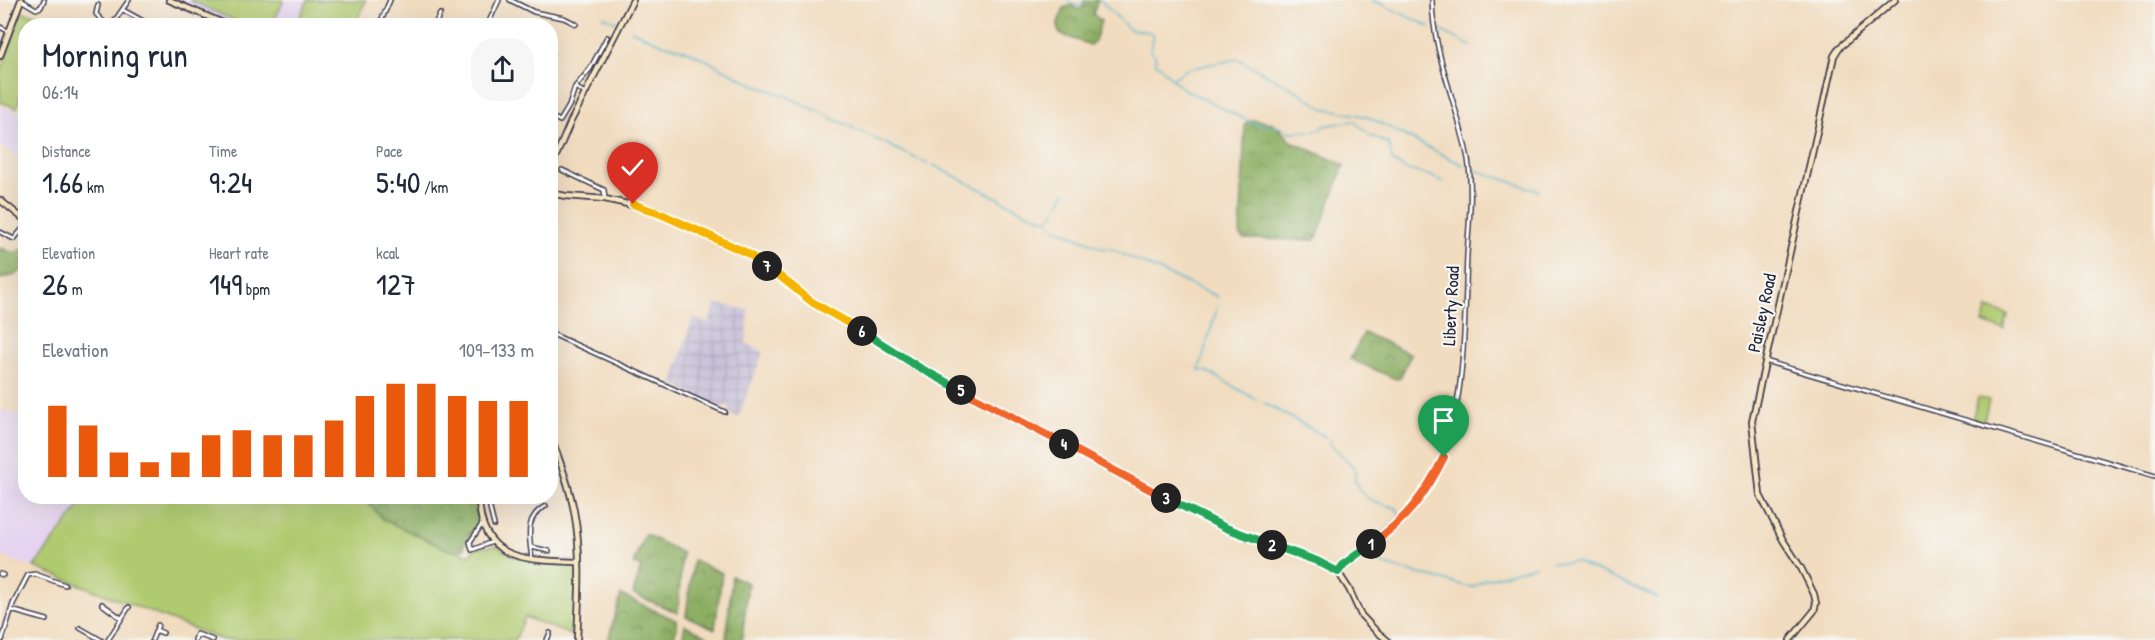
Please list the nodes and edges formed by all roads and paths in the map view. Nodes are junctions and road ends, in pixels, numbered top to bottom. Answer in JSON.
{"nodes":[{"id":1,"x":21,"y":0,"type":"edge"},
{"id":2,"x":44,"y":0,"type":"edge"},
{"id":3,"x":129,"y":0,"type":"edge"},
{"id":4,"x":169,"y":0,"type":"edge"},
{"id":5,"x":390,"y":0,"type":"edge"},
{"id":6,"x":499,"y":0,"type":"edge"},
{"id":7,"x":510,"y":0,"type":"edge"},
{"id":8,"x":633,"y":0,"type":"edge"},
{"id":9,"x":1432,"y":0,"type":"edge"},
{"id":10,"x":1896,"y":0,"type":"edge"},
{"id":11,"x":98,"y":4,"type":"dead end"},
{"id":12,"x":123,"y":10,"type":"junction"},
{"id":13,"x":440,"y":14,"type":"dead end"},
{"id":14,"x":101,"y":18,"type":"edge"},
{"id":15,"x":116,"y":18,"type":"edge"},
{"id":16,"x":136,"y":18,"type":"edge"},
{"id":17,"x":211,"y":18,"type":"edge"},
{"id":18,"x":382,"y":18,"type":"edge"},
{"id":19,"x":438,"y":18,"type":"edge"},
{"id":20,"x":491,"y":18,"type":"edge"},
{"id":21,"x":576,"y":24,"type":"dead end"},
{"id":22,"x":0,"y":27,"type":"edge"},
{"id":23,"x":9,"y":31,"type":"junction"},
{"id":24,"x":607,"y":37,"type":"dead end"},
{"id":25,"x":0,"y":56,"type":"edge"},
{"id":26,"x":575,"y":87,"type":"junction"},
{"id":27,"x":585,"y":93,"type":"junction"},
{"id":28,"x":558,"y":120,"type":"edge"},
{"id":29,"x":558,"y":152,"type":"edge"},
{"id":30,"x":562,"y":170,"type":"dead end"},
{"id":31,"x":558,"y":194,"type":"edge"},
{"id":32,"x":605,"y":199,"type":"junction"},
{"id":33,"x":0,"y":200,"type":"edge"},
{"id":34,"x":18,"y":216,"type":"edge"},
{"id":35,"x":0,"y":232,"type":"edge"},
{"id":36,"x":18,"y":234,"type":"edge"},
{"id":37,"x":558,"y":337,"type":"edge"},
{"id":38,"x":1766,"y":361,"type":"junction"},
{"id":39,"x":725,"y":412,"type":"dead end"},
{"id":40,"x":558,"y":456,"type":"edge"},
{"id":41,"x":2155,"y":476,"type":"edge"},
{"id":42,"x":480,"y":504,"type":"edge"},
{"id":43,"x":490,"y":504,"type":"edge"},
{"id":44,"x":546,"y":506,"type":"dead end"},
{"id":45,"x":483,"y":524,"type":"junction"},
{"id":46,"x":494,"y":525,"type":"dead end"},
{"id":47,"x":492,"y":542,"type":"junction"},
{"id":48,"x":531,"y":548,"type":"junction"},
{"id":49,"x":543,"y":550,"type":"junction"},
{"id":50,"x":549,"y":551,"type":"dead end"},
{"id":51,"x":543,"y":555,"type":"dead end"},
{"id":52,"x":532,"y":560,"type":"junction"},
{"id":53,"x":579,"y":562,"type":"junction"},
{"id":54,"x":1338,"y":572,"type":"junction"},
{"id":55,"x":64,"y":585,"type":"dead end"},
{"id":56,"x":102,"y":604,"type":"dead end"},
{"id":57,"x":129,"y":607,"type":"dead end"},
{"id":58,"x":11,"y":610,"type":"junction"},
{"id":59,"x":122,"y":618,"type":"junction"},
{"id":60,"x":47,"y":620,"type":"dead end"},
{"id":61,"x":80,"y":628,"type":"dead end"},
{"id":62,"x":163,"y":633,"type":"dead end"},
{"id":63,"x":550,"y":633,"type":"dead end"},
{"id":64,"x":2,"y":640,"type":"edge"},
{"id":65,"x":101,"y":640,"type":"edge"},
{"id":66,"x":108,"y":640,"type":"edge"},
{"id":67,"x":152,"y":640,"type":"edge"},
{"id":68,"x":195,"y":640,"type":"edge"},
{"id":69,"x":213,"y":640,"type":"edge"},
{"id":70,"x":547,"y":640,"type":"edge"},
{"id":71,"x":577,"y":640,"type":"edge"},
{"id":72,"x":1387,"y":640,"type":"edge"},
{"id":73,"x":1790,"y":640,"type":"edge"}],
"edges":[{"from":1,"to":2,"type":"street"},
{"from":1,"to":23,"type":"street"},
{"from":3,"to":12,"type":"street"},
{"from":4,"to":17,"type":"street"},
{"from":5,"to":18,"type":"street"},
{"from":6,"to":20,"type":"street"},
{"from":7,"to":21,"type":"street"},
{"from":8,"to":27,"type":"street"},
{"from":9,"to":54,"type":"street","name":"Liberty Road"},
{"from":10,"to":38,"type":"street","name":"Paisley Road"},
{"from":11,"to":14,"type":"street"},
{"from":12,"to":15,"type":"street"},
{"from":12,"to":16,"type":"street"},
{"from":13,"to":19,"type":"street"},
{"from":22,"to":23,"type":"street"},
{"from":23,"to":25,"type":"street"},
{"from":24,"to":26,"type":"street"},
{"from":26,"to":27,"type":"street"},
{"from":26,"to":28,"type":"street"},
{"from":27,"to":29,"type":"street"},
{"from":30,"to":32,"type":"street"},
{"from":31,"to":32,"type":"street"},
{"from":32,"to":54,"type":"street"},
{"from":33,"to":34,"type":"street"},
{"from":35,"to":36,"type":"street"},
{"from":37,"to":39,"type":"street"},
{"from":38,"to":41,"type":"street"},
{"from":38,"to":73,"type":"street","name":"Paisley Road"},
{"from":40,"to":53,"type":"street"},
{"from":42,"to":45,"type":"street"},
{"from":43,"to":46,"type":"street"},
{"from":44,"to":48,"type":"street"},
{"from":45,"to":47,"type":"street"},
{"from":45,"to":47,"type":"street"},
{"from":47,"to":52,"type":"street"},
{"from":48,"to":49,"type":"street"},
{"from":48,"to":52,"type":"street"},
{"from":49,"to":50,"type":"street"},
{"from":49,"to":51,"type":"street"},
{"from":52,"to":53,"type":"street"},
{"from":53,"to":71,"type":"street"},
{"from":54,"to":72,"type":"street"},
{"from":55,"to":58,"type":"street"},
{"from":56,"to":59,"type":"street"},
{"from":57,"to":59,"type":"street"},
{"from":58,"to":60,"type":"street"},
{"from":58,"to":64,"type":"street"},
{"from":59,"to":66,"type":"street"},
{"from":61,"to":65,"type":"street"},
{"from":62,"to":67,"type":"street"},
{"from":63,"to":70,"type":"street"},
{"from":68,"to":69,"type":"street"}]}
